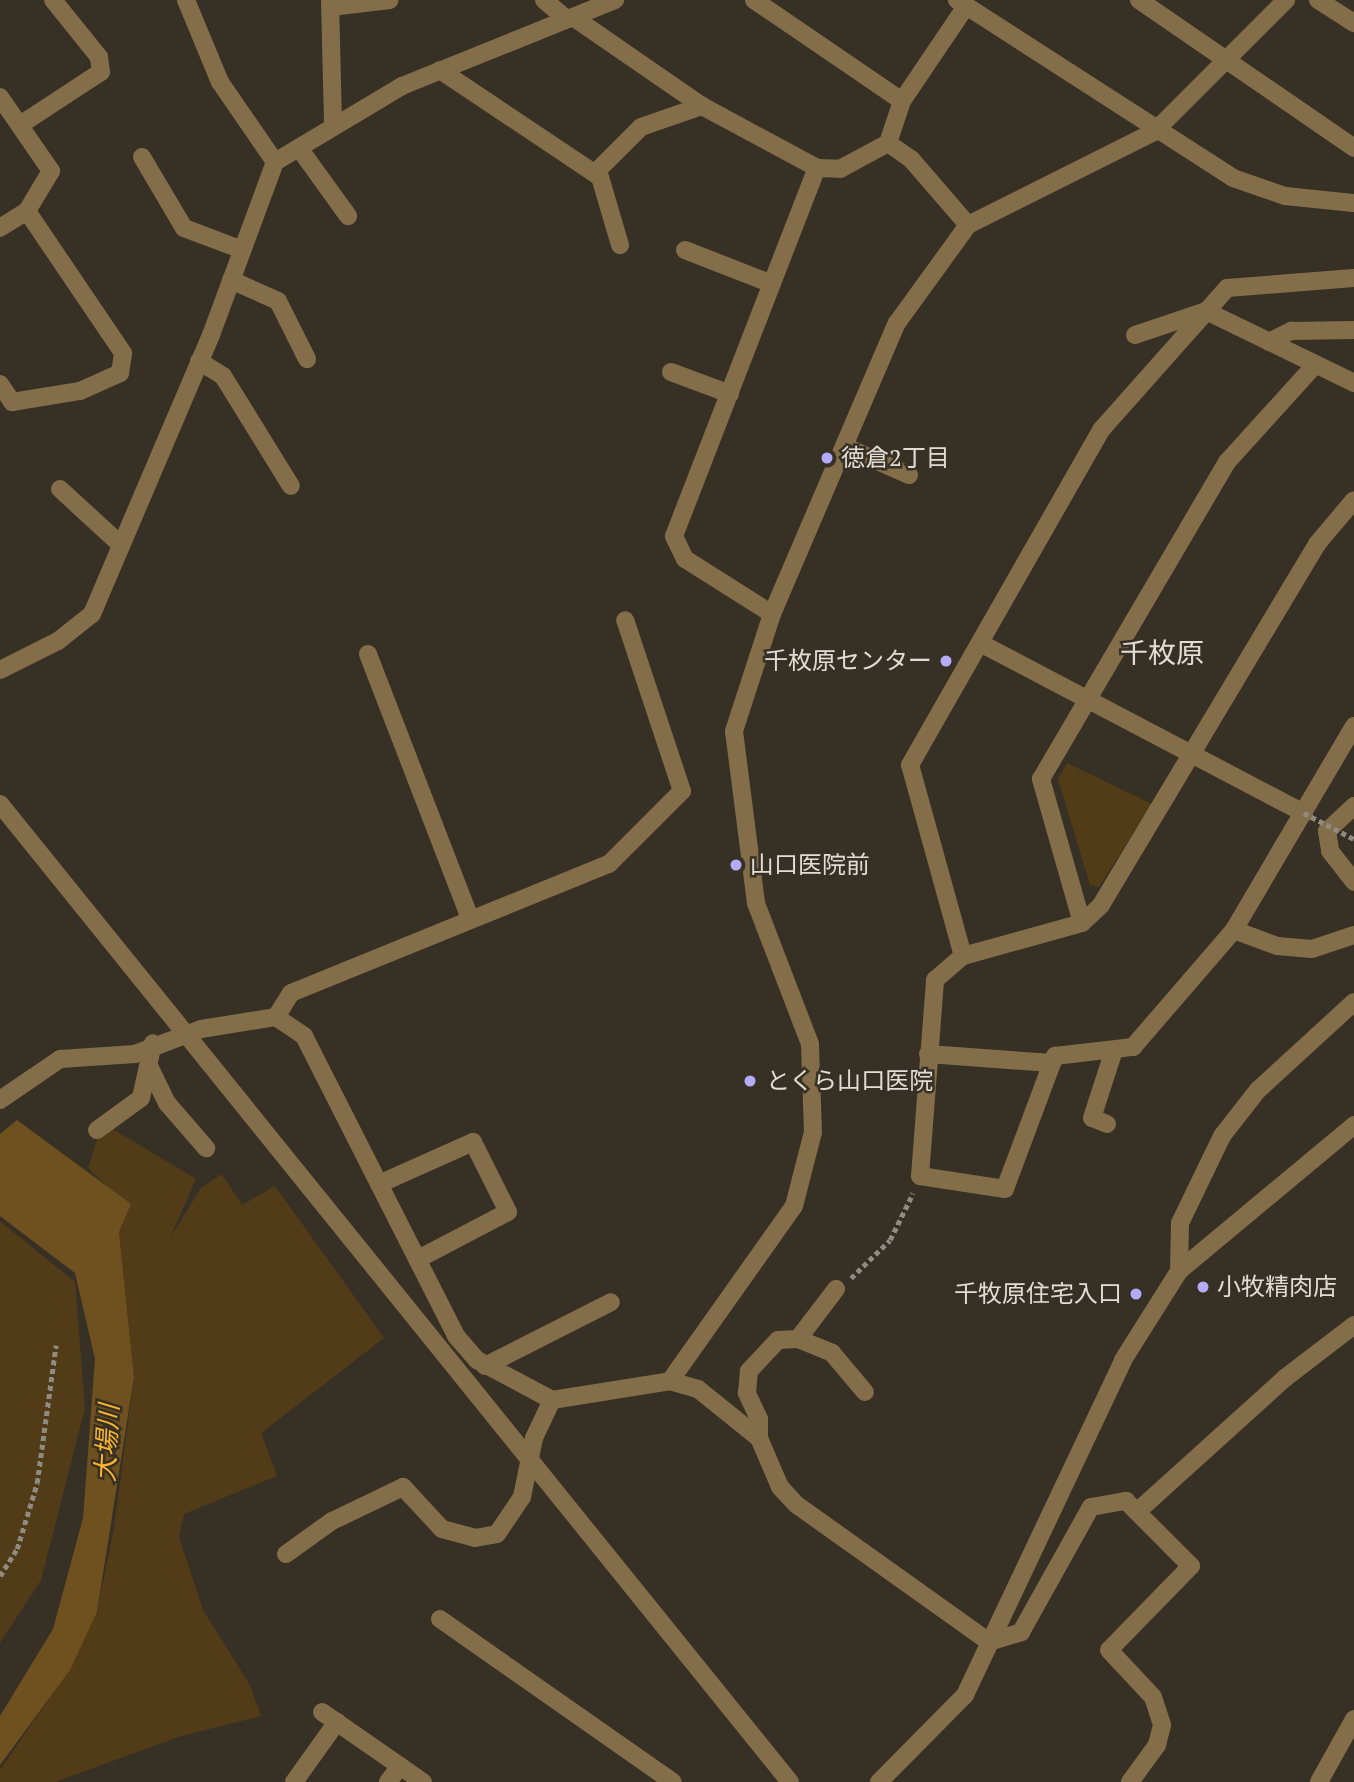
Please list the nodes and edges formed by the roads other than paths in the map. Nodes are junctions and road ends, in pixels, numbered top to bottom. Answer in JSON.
{"nodes":[{"id":1,"x":53,"y":0,"type":"edge"},
{"id":2,"x":187,"y":0,"type":"edge"},
{"id":3,"x":390,"y":0,"type":"edge"},
{"id":4,"x":544,"y":0,"type":"edge"},
{"id":5,"x":615,"y":0,"type":"edge"},
{"id":6,"x":754,"y":0,"type":"edge"},
{"id":7,"x":1139,"y":0,"type":"edge"},
{"id":8,"x":1286,"y":0,"type":"edge"},
{"id":9,"x":1318,"y":0,"type":"edge"},
{"id":10,"x":330,"y":3,"type":"edge"},
{"id":11,"x":962,"y":3,"type":"edge"},
{"id":12,"x":570,"y":18,"type":"junction"},
{"id":13,"x":1354,"y":23,"type":"edge"},
{"id":14,"x":1228,"y":60,"type":"junction"},
{"id":15,"x":440,"y":70,"type":"junction"},
{"id":16,"x":0,"y":97,"type":"edge"},
{"id":17,"x":902,"y":101,"type":"junction"},
{"id":18,"x":702,"y":106,"type":"junction"},
{"id":19,"x":23,"y":124,"type":"junction"},
{"id":20,"x":334,"y":126,"type":"junction"},
{"id":21,"x":1154,"y":132,"type":"junction"},
{"id":22,"x":888,"y":143,"type":"junction"},
{"id":23,"x":299,"y":148,"type":"junction"},
{"id":24,"x":1354,"y":148,"type":"edge"},
{"id":25,"x":142,"y":157,"type":"dead end"},
{"id":26,"x":275,"y":162,"type":"junction"},
{"id":27,"x":817,"y":168,"type":"junction"},
{"id":28,"x":595,"y":173,"type":"junction"},
{"id":29,"x":1354,"y":203,"type":"edge"},
{"id":30,"x":27,"y":211,"type":"junction"},
{"id":31,"x":348,"y":216,"type":"dead end"},
{"id":32,"x":968,"y":225,"type":"junction"},
{"id":33,"x":0,"y":228,"type":"edge"},
{"id":34,"x":620,"y":245,"type":"dead end"},
{"id":35,"x":240,"y":249,"type":"junction"},
{"id":36,"x":685,"y":250,"type":"dead end"},
{"id":37,"x":1354,"y":278,"type":"edge"},
{"id":38,"x":231,"y":280,"type":"junction"},
{"id":39,"x":772,"y":284,"type":"junction"},
{"id":40,"x":1206,"y":311,"type":"junction"},
{"id":41,"x":1354,"y":330,"type":"edge"},
{"id":42,"x":1135,"y":335,"type":"dead end"},
{"id":43,"x":1269,"y":342,"type":"junction"},
{"id":44,"x":307,"y":359,"type":"dead end"},
{"id":45,"x":199,"y":361,"type":"junction"},
{"id":46,"x":1316,"y":364,"type":"junction"},
{"id":47,"x":671,"y":372,"type":"dead end"},
{"id":48,"x":1354,"y":383,"type":"edge"},
{"id":49,"x":0,"y":384,"type":"edge"},
{"id":50,"x":730,"y":394,"type":"junction"},
{"id":51,"x":846,"y":447,"type":"junction"},
{"id":52,"x":909,"y":475,"type":"dead end"},
{"id":53,"x":291,"y":486,"type":"dead end"},
{"id":54,"x":60,"y":489,"type":"dead end"},
{"id":55,"x":1354,"y":500,"type":"edge"},
{"id":56,"x":121,"y":545,"type":"junction"},
{"id":57,"x":772,"y":614,"type":"junction"},
{"id":58,"x":625,"y":620,"type":"dead end"},
{"id":59,"x":980,"y":643,"type":"junction"},
{"id":60,"x":368,"y":654,"type":"dead end"},
{"id":61,"x":0,"y":670,"type":"edge"},
{"id":62,"x":1087,"y":697,"type":"junction"},
{"id":63,"x":1354,"y":726,"type":"edge"},
{"id":64,"x":1195,"y":754,"type":"junction"},
{"id":65,"x":0,"y":804,"type":"edge"},
{"id":66,"x":1354,"y":806,"type":"edge"},
{"id":67,"x":1304,"y":813,"type":"junction"},
{"id":68,"x":1354,"y":882,"type":"edge"},
{"id":69,"x":470,"y":918,"type":"junction"},
{"id":70,"x":1082,"y":923,"type":"junction"},
{"id":71,"x":1234,"y":930,"type":"junction"},
{"id":72,"x":1354,"y":935,"type":"edge"},
{"id":73,"x":962,"y":956,"type":"junction"},
{"id":74,"x":1354,"y":1002,"type":"edge"},
{"id":75,"x":276,"y":1017,"type":"junction"},
{"id":76,"x":190,"y":1033,"type":"junction"},
{"id":77,"x":153,"y":1043,"type":"junction"},
{"id":78,"x":1114,"y":1050,"type":"junction"},
{"id":79,"x":928,"y":1054,"type":"junction"},
{"id":80,"x":1052,"y":1063,"type":"junction"},
{"id":81,"x":149,"y":1066,"type":"junction"},
{"id":82,"x":0,"y":1100,"type":"edge"},
{"id":83,"x":1107,"y":1125,"type":"dead end"},
{"id":84,"x":1354,"y":1125,"type":"edge"},
{"id":85,"x":97,"y":1130,"type":"dead end"},
{"id":86,"x":206,"y":1148,"type":"dead end"},
{"id":87,"x":379,"y":1184,"type":"junction"},
{"id":88,"x":418,"y":1259,"type":"junction"},
{"id":89,"x":1179,"y":1270,"type":"junction"},
{"id":90,"x":836,"y":1289,"type":"road end"},
{"id":91,"x":611,"y":1302,"type":"dead end"},
{"id":92,"x":1354,"y":1325,"type":"edge"},
{"id":93,"x":798,"y":1339,"type":"junction"},
{"id":94,"x":485,"y":1366,"type":"junction"},
{"id":95,"x":670,"y":1381,"type":"junction"},
{"id":96,"x":865,"y":1392,"type":"dead end"},
{"id":97,"x":552,"y":1400,"type":"junction"},
{"id":98,"x":759,"y":1438,"type":"junction"},
{"id":99,"x":530,"y":1458,"type":"junction"},
{"id":100,"x":1139,"y":1510,"type":"junction"},
{"id":101,"x":286,"y":1555,"type":"dead end"},
{"id":102,"x":439,"y":1619,"type":"dead end"},
{"id":103,"x":989,"y":1642,"type":"junction"},
{"id":104,"x":322,"y":1712,"type":"dead end"},
{"id":105,"x":1354,"y":1719,"type":"edge"},
{"id":106,"x":337,"y":1722,"type":"junction"},
{"id":107,"x":400,"y":1766,"type":"junction"},
{"id":108,"x":294,"y":1782,"type":"edge"},
{"id":109,"x":388,"y":1782,"type":"edge"},
{"id":110,"x":423,"y":1782,"type":"edge"},
{"id":111,"x":673,"y":1782,"type":"edge"},
{"id":112,"x":790,"y":1782,"type":"edge"},
{"id":113,"x":879,"y":1782,"type":"edge"},
{"id":114,"x":1130,"y":1782,"type":"edge"},
{"id":115,"x":1319,"y":1782,"type":"edge"}],
"edges":[{"from":1,"to":19,"type":"street"},
{"from":2,"to":26,"type":"street"},
{"from":3,"to":10,"type":"street"},
{"from":4,"to":12,"type":"street"},
{"from":5,"to":12,"type":"street"},
{"from":6,"to":17,"type":"street"},
{"from":7,"to":14,"type":"street"},
{"from":8,"to":14,"type":"street"},
{"from":9,"to":13,"type":"street"},
{"from":10,"to":20,"type":"street"},
{"from":11,"to":17,"type":"street"},
{"from":11,"to":21,"type":"street"},
{"from":12,"to":15,"type":"street"},
{"from":12,"to":18,"type":"street"},
{"from":14,"to":21,"type":"street"},
{"from":14,"to":24,"type":"street"},
{"from":15,"to":20,"type":"street"},
{"from":15,"to":28,"type":"street"},
{"from":16,"to":19,"type":"street"},
{"from":17,"to":22,"type":"street"},
{"from":18,"to":27,"type":"street"},
{"from":18,"to":28,"type":"street"},
{"from":19,"to":30,"type":"street"},
{"from":20,"to":23,"type":"street"},
{"from":21,"to":29,"type":"street"},
{"from":21,"to":32,"type":"street"},
{"from":22,"to":27,"type":"street"},
{"from":22,"to":32,"type":"street"},
{"from":23,"to":26,"type":"street"},
{"from":23,"to":31,"type":"street"},
{"from":25,"to":35,"type":"street"},
{"from":26,"to":35,"type":"street"},
{"from":27,"to":39,"type":"street"},
{"from":28,"to":34,"type":"street"},
{"from":30,"to":33,"type":"street"},
{"from":30,"to":49,"type":"street"},
{"from":32,"to":51,"type":"street"},
{"from":35,"to":38,"type":"street"},
{"from":36,"to":39,"type":"street"},
{"from":37,"to":40,"type":"street"},
{"from":38,"to":44,"type":"street"},
{"from":38,"to":45,"type":"street"},
{"from":39,"to":50,"type":"street"},
{"from":40,"to":42,"type":"street"},
{"from":40,"to":43,"type":"street"},
{"from":40,"to":59,"type":"street"},
{"from":41,"to":43,"type":"street"},
{"from":43,"to":46,"type":"street"},
{"from":45,"to":53,"type":"street"},
{"from":45,"to":56,"type":"street"},
{"from":46,"to":48,"type":"street"},
{"from":46,"to":62,"type":"street"},
{"from":47,"to":50,"type":"street"},
{"from":50,"to":57,"type":"street"},
{"from":51,"to":52,"type":"street"},
{"from":51,"to":57,"type":"street"},
{"from":54,"to":56,"type":"street"},
{"from":55,"to":64,"type":"street"},
{"from":56,"to":61,"type":"street"},
{"from":57,"to":95,"type":"street"},
{"from":58,"to":69,"type":"street"},
{"from":59,"to":62,"type":"street"},
{"from":59,"to":73,"type":"street"},
{"from":60,"to":69,"type":"street"},
{"from":62,"to":64,"type":"street"},
{"from":62,"to":70,"type":"street"},
{"from":63,"to":67,"type":"street"},
{"from":64,"to":67,"type":"street"},
{"from":64,"to":70,"type":"street"},
{"from":65,"to":76,"type":"street"},
{"from":66,"to":68,"type":"street"},
{"from":67,"to":71,"type":"street"},
{"from":69,"to":75,"type":"street"},
{"from":70,"to":73,"type":"street"},
{"from":71,"to":72,"type":"street"},
{"from":71,"to":78,"type":"street"},
{"from":73,"to":79,"type":"street"},
{"from":74,"to":89,"type":"street"},
{"from":75,"to":76,"type":"street"},
{"from":75,"to":87,"type":"street"},
{"from":76,"to":77,"type":"street"},
{"from":76,"to":99,"type":"street"},
{"from":77,"to":81,"type":"street"},
{"from":77,"to":82,"type":"street"},
{"from":78,"to":80,"type":"street"},
{"from":78,"to":83,"type":"street"},
{"from":79,"to":80,"type":"street"},
{"from":79,"to":80,"type":"street"},
{"from":81,"to":85,"type":"street"},
{"from":81,"to":86,"type":"street"},
{"from":84,"to":89,"type":"street"},
{"from":87,"to":88,"type":"street"},
{"from":87,"to":88,"type":"street"},
{"from":88,"to":94,"type":"street"},
{"from":89,"to":103,"type":"street"},
{"from":90,"to":93,"type":"street"},
{"from":91,"to":94,"type":"street"},
{"from":92,"to":100,"type":"street"},
{"from":93,"to":96,"type":"street"},
{"from":93,"to":98,"type":"street"},
{"from":94,"to":97,"type":"street"},
{"from":95,"to":97,"type":"street"},
{"from":95,"to":98,"type":"street"},
{"from":97,"to":99,"type":"street"},
{"from":98,"to":103,"type":"street"},
{"from":99,"to":101,"type":"street"},
{"from":99,"to":112,"type":"street"},
{"from":100,"to":103,"type":"street"},
{"from":100,"to":114,"type":"street"},
{"from":102,"to":111,"type":"street"},
{"from":103,"to":113,"type":"street"},
{"from":104,"to":106,"type":"street"},
{"from":105,"to":115,"type":"street"},
{"from":106,"to":107,"type":"street"},
{"from":106,"to":108,"type":"street"},
{"from":107,"to":109,"type":"street"},
{"from":107,"to":110,"type":"street"}]}
